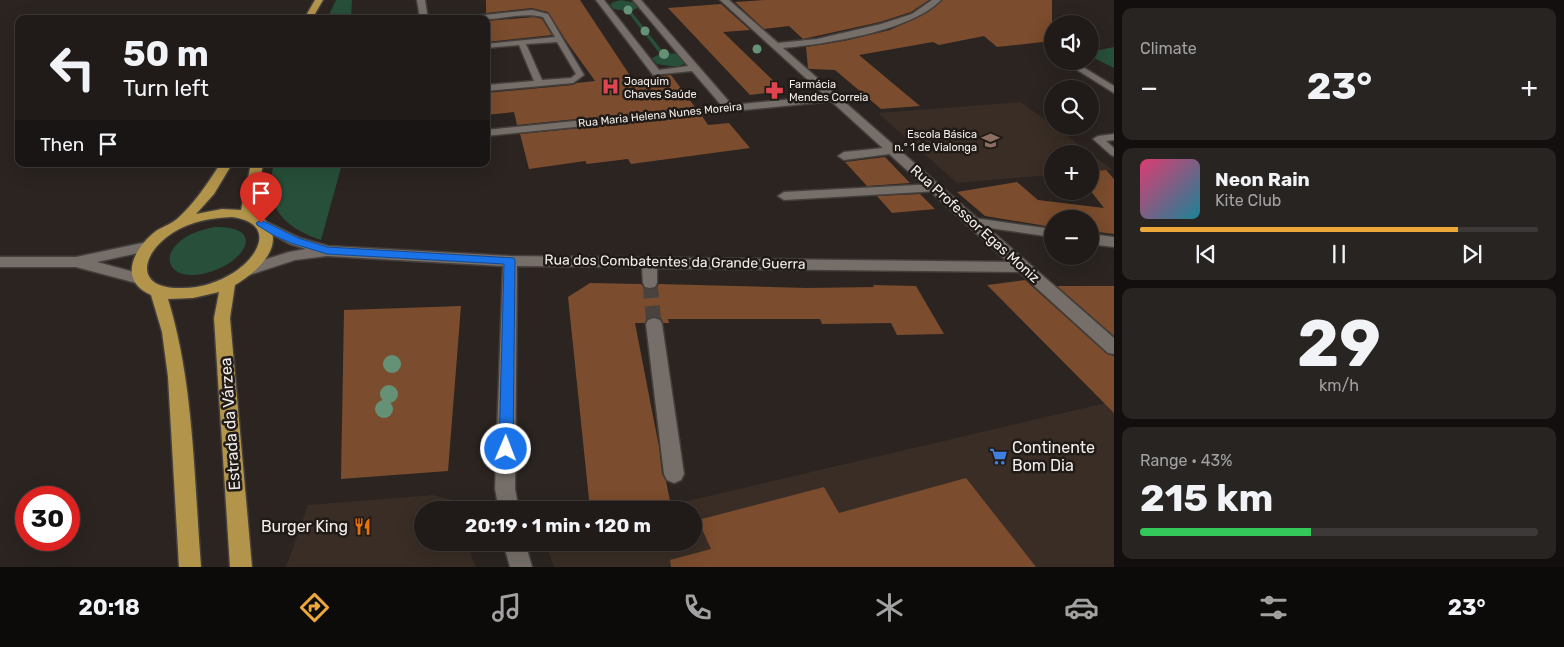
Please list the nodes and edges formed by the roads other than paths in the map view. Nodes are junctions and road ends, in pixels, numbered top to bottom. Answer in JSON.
{"nodes":[{"id":1,"x":421,"y":0,"type":"edge"},
{"id":2,"x":600,"y":0,"type":"edge"},
{"id":3,"x":637,"y":0,"type":"edge"},
{"id":4,"x":724,"y":0,"type":"edge"},
{"id":5,"x":937,"y":0,"type":"edge"},
{"id":6,"x":318,"y":2,"type":"edge"},
{"id":7,"x":312,"y":15,"type":"edge"},
{"id":8,"x":423,"y":15,"type":"edge"},
{"id":9,"x":490,"y":17,"type":"edge"},
{"id":10,"x":560,"y":39,"type":"junction"},
{"id":11,"x":522,"y":43,"type":"junction"},
{"id":12,"x":490,"y":46,"type":"edge"},
{"id":13,"x":775,"y":46,"type":"junction"},
{"id":14,"x":695,"y":68,"type":"junction"},
{"id":15,"x":1082,"y":70,"type":"edge"},
{"id":16,"x":539,"y":83,"type":"junction"},
{"id":17,"x":490,"y":88,"type":"edge"},
{"id":18,"x":1114,"y":90,"type":"edge"},
{"id":19,"x":834,"y":98,"type":"junction"},
{"id":20,"x":729,"y":108,"type":"junction"},
{"id":21,"x":490,"y":133,"type":"edge"},
{"id":22,"x":1114,"y":137,"type":"edge"},
{"id":23,"x":893,"y":151,"type":"junction"},
{"id":24,"x":1114,"y":153,"type":"edge"},
{"id":25,"x":844,"y":156,"type":"dead end"},
{"id":26,"x":224,"y":167,"type":"edge"},
{"id":27,"x":256,"y":167,"type":"edge"},
{"id":28,"x":935,"y":188,"type":"junction"},
{"id":29,"x":784,"y":196,"type":"dead end"},
{"id":30,"x":247,"y":216,"type":"junction"},
{"id":31,"x":974,"y":222,"type":"junction"},
{"id":32,"x":261,"y":223,"type":"junction"},
{"id":33,"x":177,"y":225,"type":"junction"},
{"id":34,"x":1044,"y":232,"type":"edge"},
{"id":35,"x":1099,"y":240,"type":"edge"},
{"id":36,"x":1114,"y":242,"type":"edge"},
{"id":37,"x":147,"y":247,"type":"junction"},
{"id":38,"x":327,"y":250,"type":"junction"},
{"id":39,"x":510,"y":261,"type":"junction"},
{"id":40,"x":0,"y":262,"type":"edge"},
{"id":41,"x":76,"y":262,"type":"junction"},
{"id":42,"x":648,"y":262,"type":"junction"},
{"id":43,"x":1023,"y":266,"type":"junction"},
{"id":44,"x":246,"y":271,"type":"junction"},
{"id":45,"x":140,"y":279,"type":"junction"},
{"id":46,"x":228,"y":282,"type":"junction"},
{"id":47,"x":650,"y":283,"type":"tunnel mouth"},
{"id":48,"x":158,"y":292,"type":"junction"},
{"id":49,"x":654,"y":324,"type":"tunnel mouth"},
{"id":50,"x":1114,"y":348,"type":"edge"},
{"id":51,"x":674,"y":474,"type":"dead end"},
{"id":52,"x":507,"y":501,"type":"edge"},
{"id":53,"x":517,"y":551,"type":"edge"},
{"id":54,"x":190,"y":567,"type":"edge"},
{"id":55,"x":241,"y":567,"type":"edge"},
{"id":56,"x":521,"y":567,"type":"edge"}],
"edges":[{"from":1,"to":8,"type":"street"},
{"from":2,"to":14,"type":"street"},
{"from":3,"to":14,"type":"street"},
{"from":4,"to":13,"type":"street","name":"Rua Professor Egas Moniz"},
{"from":5,"to":13,"type":"street"},
{"from":6,"to":7,"type":"main road"},
{"from":9,"to":10,"type":"lane"},
{"from":10,"to":11,"type":"lane"},
{"from":10,"to":16,"type":"lane"},
{"from":11,"to":12,"type":"lane"},
{"from":11,"to":16,"type":"lane"},
{"from":13,"to":19,"type":"street","name":"Rua Professor Egas Moniz"},
{"from":14,"to":20,"type":"street"},
{"from":15,"to":18,"type":"lane"},
{"from":16,"to":17,"type":"lane"},
{"from":19,"to":20,"type":"street","name":"Rua Maria Helena Nunes Moreira"},
{"from":19,"to":23,"type":"street","name":"Rua Professor Egas Moniz"},
{"from":20,"to":21,"type":"street","name":"Rua Maria Helena Nunes Moreira"},
{"from":22,"to":24,"type":"lane"},
{"from":23,"to":25,"type":"street"},
{"from":23,"to":28,"type":"street","name":"Rua Professor Egas Moniz"},
{"from":26,"to":33,"type":"main road"},
{"from":27,"to":30,"type":"main road"},
{"from":28,"to":29,"type":"street"},
{"from":28,"to":31,"type":"street","name":"Rua Professor Egas Moniz"},
{"from":30,"to":32,"type":"main road"},
{"from":30,"to":33,"type":"main road"},
{"from":31,"to":34,"type":"street"},
{"from":31,"to":43,"type":"street","name":"Rua Professor Egas Moniz"},
{"from":32,"to":38,"type":"street","name":"Rua dos Combatentes da Grande Guerra"},
{"from":32,"to":44,"type":"main road"},
{"from":33,"to":37,"type":"main road"},
{"from":35,"to":36,"type":"street"},
{"from":37,"to":41,"type":"street"},
{"from":37,"to":45,"type":"main road"},
{"from":38,"to":39,"type":"street","name":"Rua dos Combatentes da Grande Guerra"},
{"from":38,"to":44,"type":"street","name":"Rua dos Combatentes da Grande Guerra"},
{"from":39,"to":42,"type":"street","name":"Rua dos Combatentes da Grande Guerra"},
{"from":39,"to":52,"type":"street"},
{"from":40,"to":41,"type":"street"},
{"from":41,"to":45,"type":"street"},
{"from":42,"to":43,"type":"street","name":"Rua dos Combatentes da Grande Guerra"},
{"from":42,"to":47,"type":"street"},
{"from":43,"to":50,"type":"street","name":"Rua Professor Egas Moniz"},
{"from":44,"to":46,"type":"main road"},
{"from":45,"to":48,"type":"main road"},
{"from":46,"to":48,"type":"main road"},
{"from":46,"to":55,"type":"main road","name":"Estrada da Várzea"},
{"from":48,"to":54,"type":"main road"},
{"from":49,"to":51,"type":"street"},
{"from":53,"to":56,"type":"street"}]}
